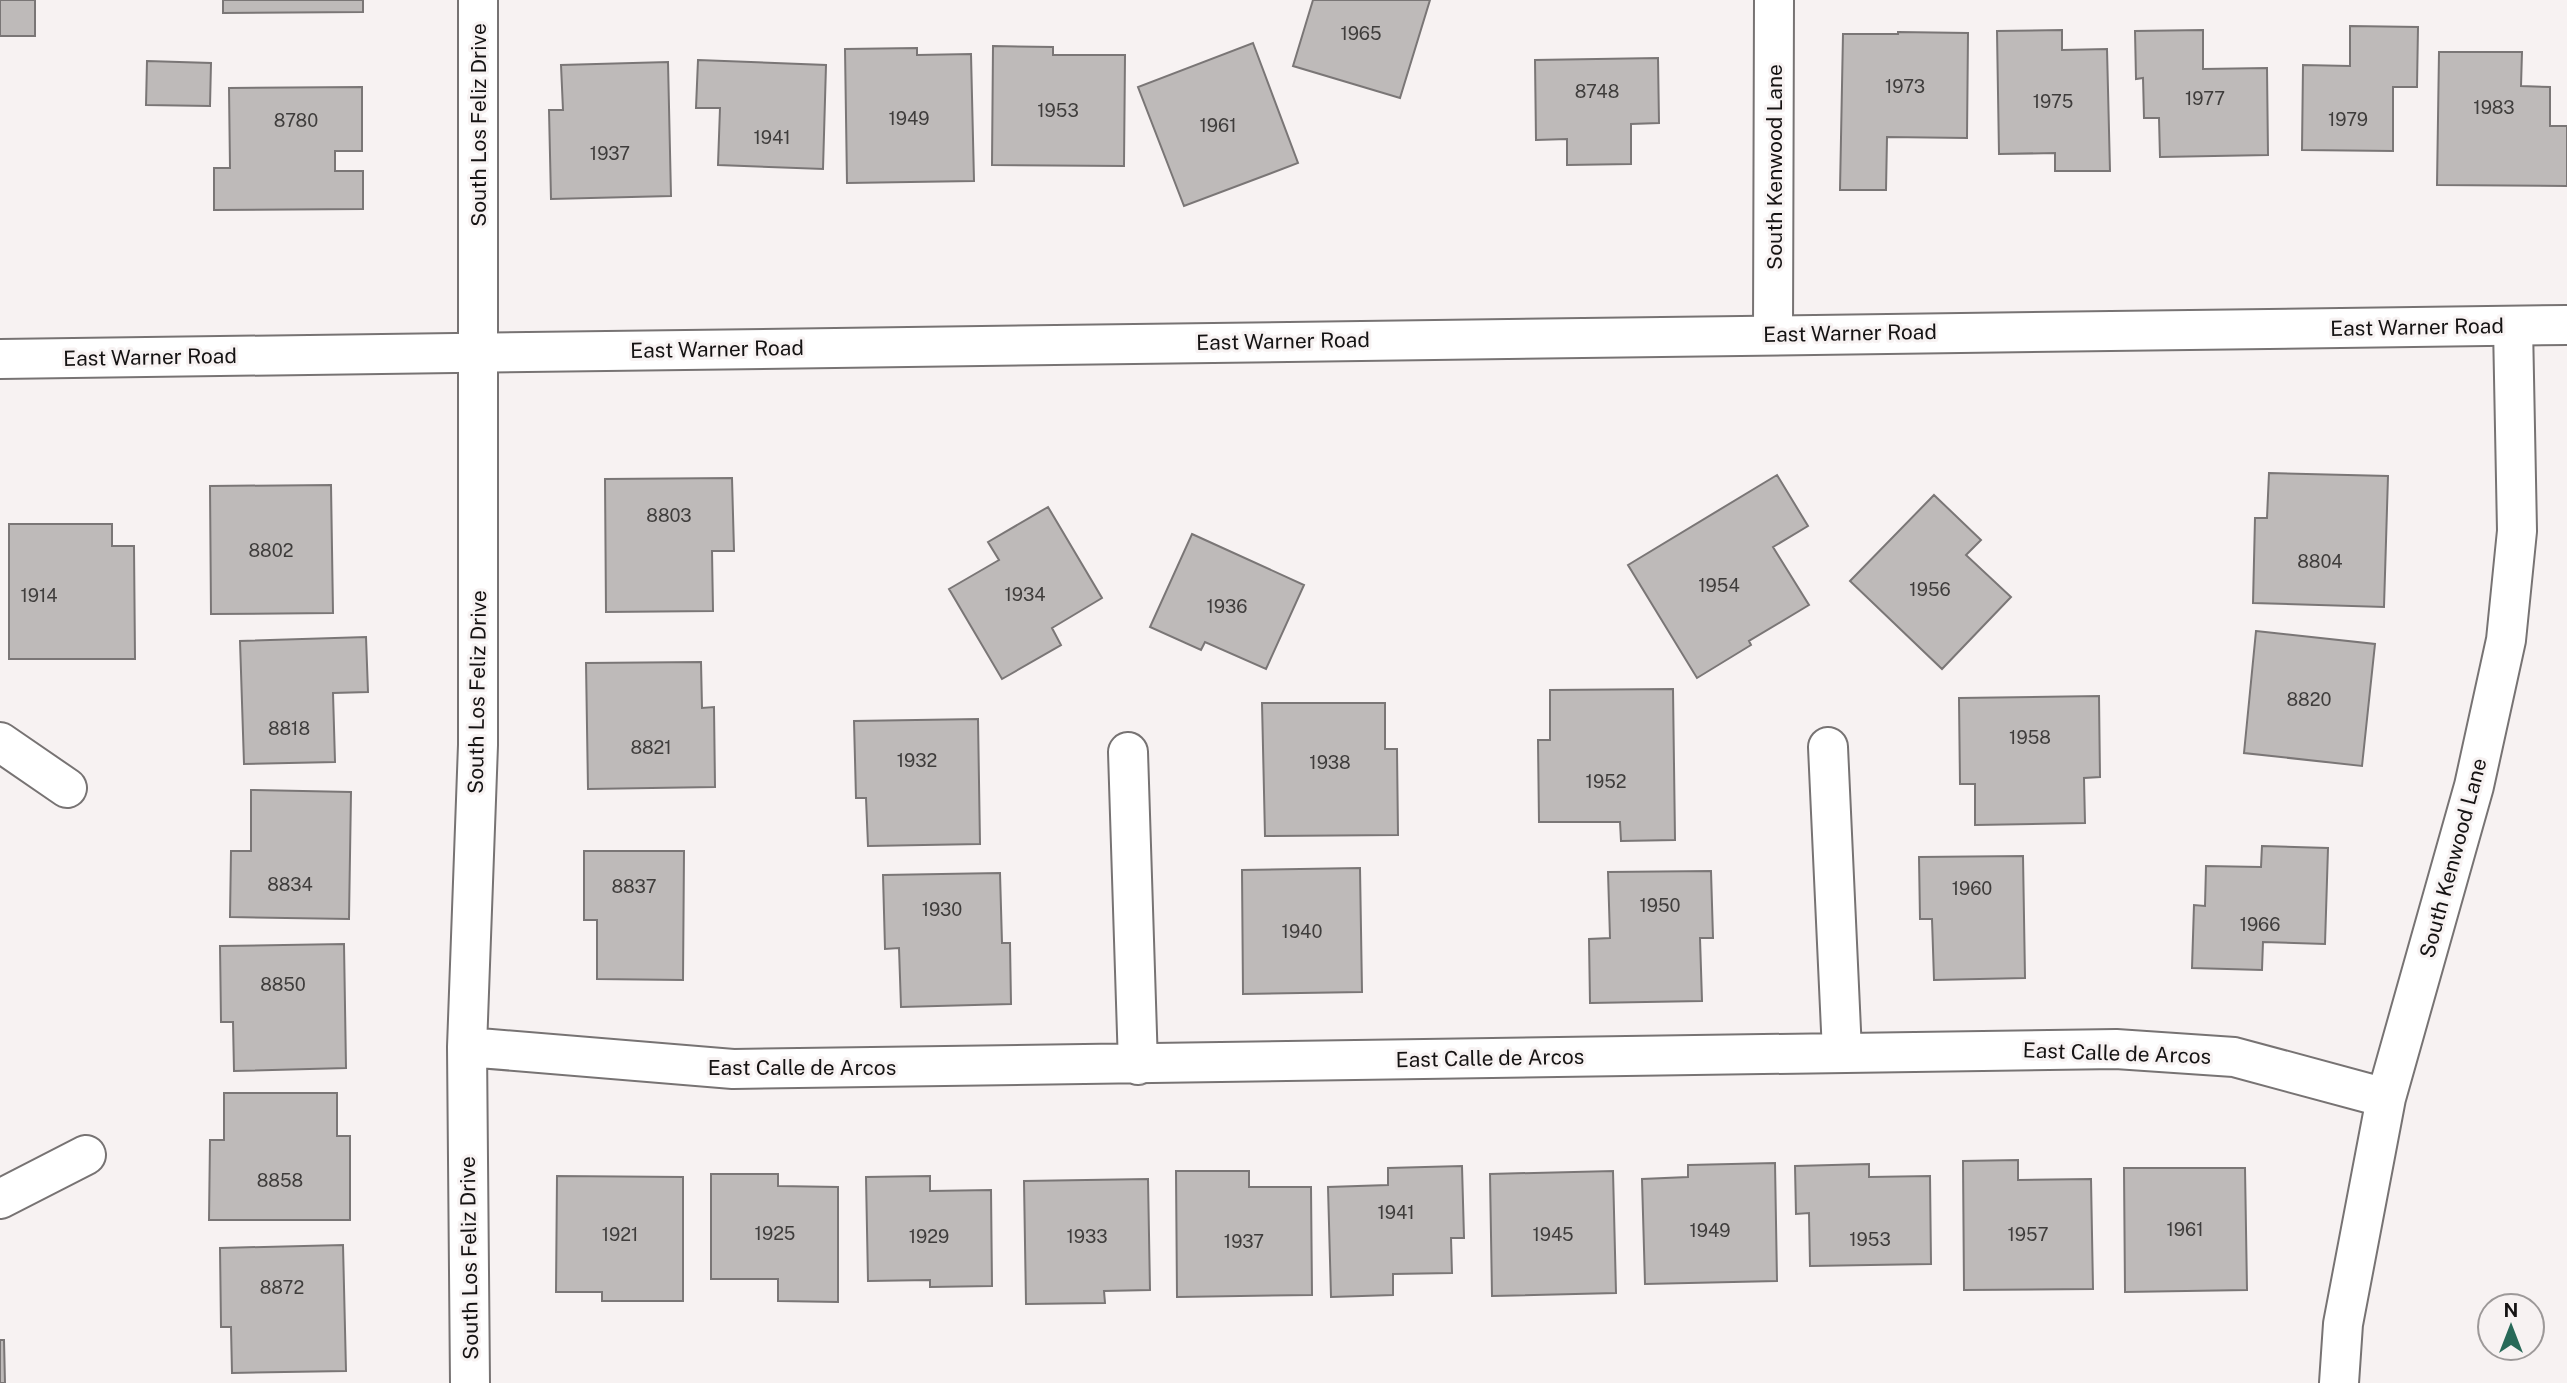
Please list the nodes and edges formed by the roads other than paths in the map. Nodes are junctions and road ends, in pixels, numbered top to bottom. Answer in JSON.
{"nodes":[{"id":1,"x":478,"y":0,"type":"edge"},
{"id":2,"x":1774,"y":0,"type":"edge"},
{"id":3,"x":2567,"y":325,"type":"edge"},
{"id":4,"x":2513,"y":326,"type":"junction"},
{"id":5,"x":1773,"y":334,"type":"junction"},
{"id":6,"x":478,"y":353,"type":"junction"},
{"id":7,"x":0,"y":359,"type":"edge"},
{"id":8,"x":0,"y":742,"type":"edge"},
{"id":9,"x":1828,"y":747,"type":"dead end"},
{"id":10,"x":1128,"y":752,"type":"dead end"},
{"id":11,"x":67,"y":788,"type":"dead end"},
{"id":12,"x":467,"y":1046,"type":"junction"},
{"id":13,"x":1842,"y":1052,"type":"junction"},
{"id":14,"x":1138,"y":1065,"type":"junction"},
{"id":15,"x":2386,"y":1098,"type":"junction"},
{"id":16,"x":86,"y":1155,"type":"dead end"},
{"id":17,"x":0,"y":1199,"type":"edge"},
{"id":18,"x":470,"y":1383,"type":"edge"},
{"id":19,"x":2339,"y":1383,"type":"edge"}],
"edges":[{"from":1,"to":6,"type":"street","name":"South Los Feliz Drive"},
{"from":2,"to":5,"type":"street","name":"South Kenwood Lane"},
{"from":3,"to":4,"type":"street","name":"East Warner Road"},
{"from":4,"to":5,"type":"street","name":"East Warner Road"},
{"from":4,"to":15,"type":"street","name":"South Kenwood Lane"},
{"from":5,"to":6,"type":"street","name":"East Warner Road"},
{"from":6,"to":7,"type":"street","name":"East Warner Road"},
{"from":6,"to":12,"type":"street","name":"South Los Feliz Drive"},
{"from":8,"to":11,"type":"street"},
{"from":9,"to":13,"type":"street"},
{"from":10,"to":14,"type":"street"},
{"from":12,"to":14,"type":"street","name":"East Calle de Arcos"},
{"from":12,"to":18,"type":"street","name":"South Los Feliz Drive"},
{"from":13,"to":14,"type":"street","name":"East Calle de Arcos"},
{"from":13,"to":15,"type":"street","name":"East Calle de Arcos"},
{"from":15,"to":19,"type":"street","name":"South Kenwood Lane"},
{"from":16,"to":17,"type":"street"}]}
